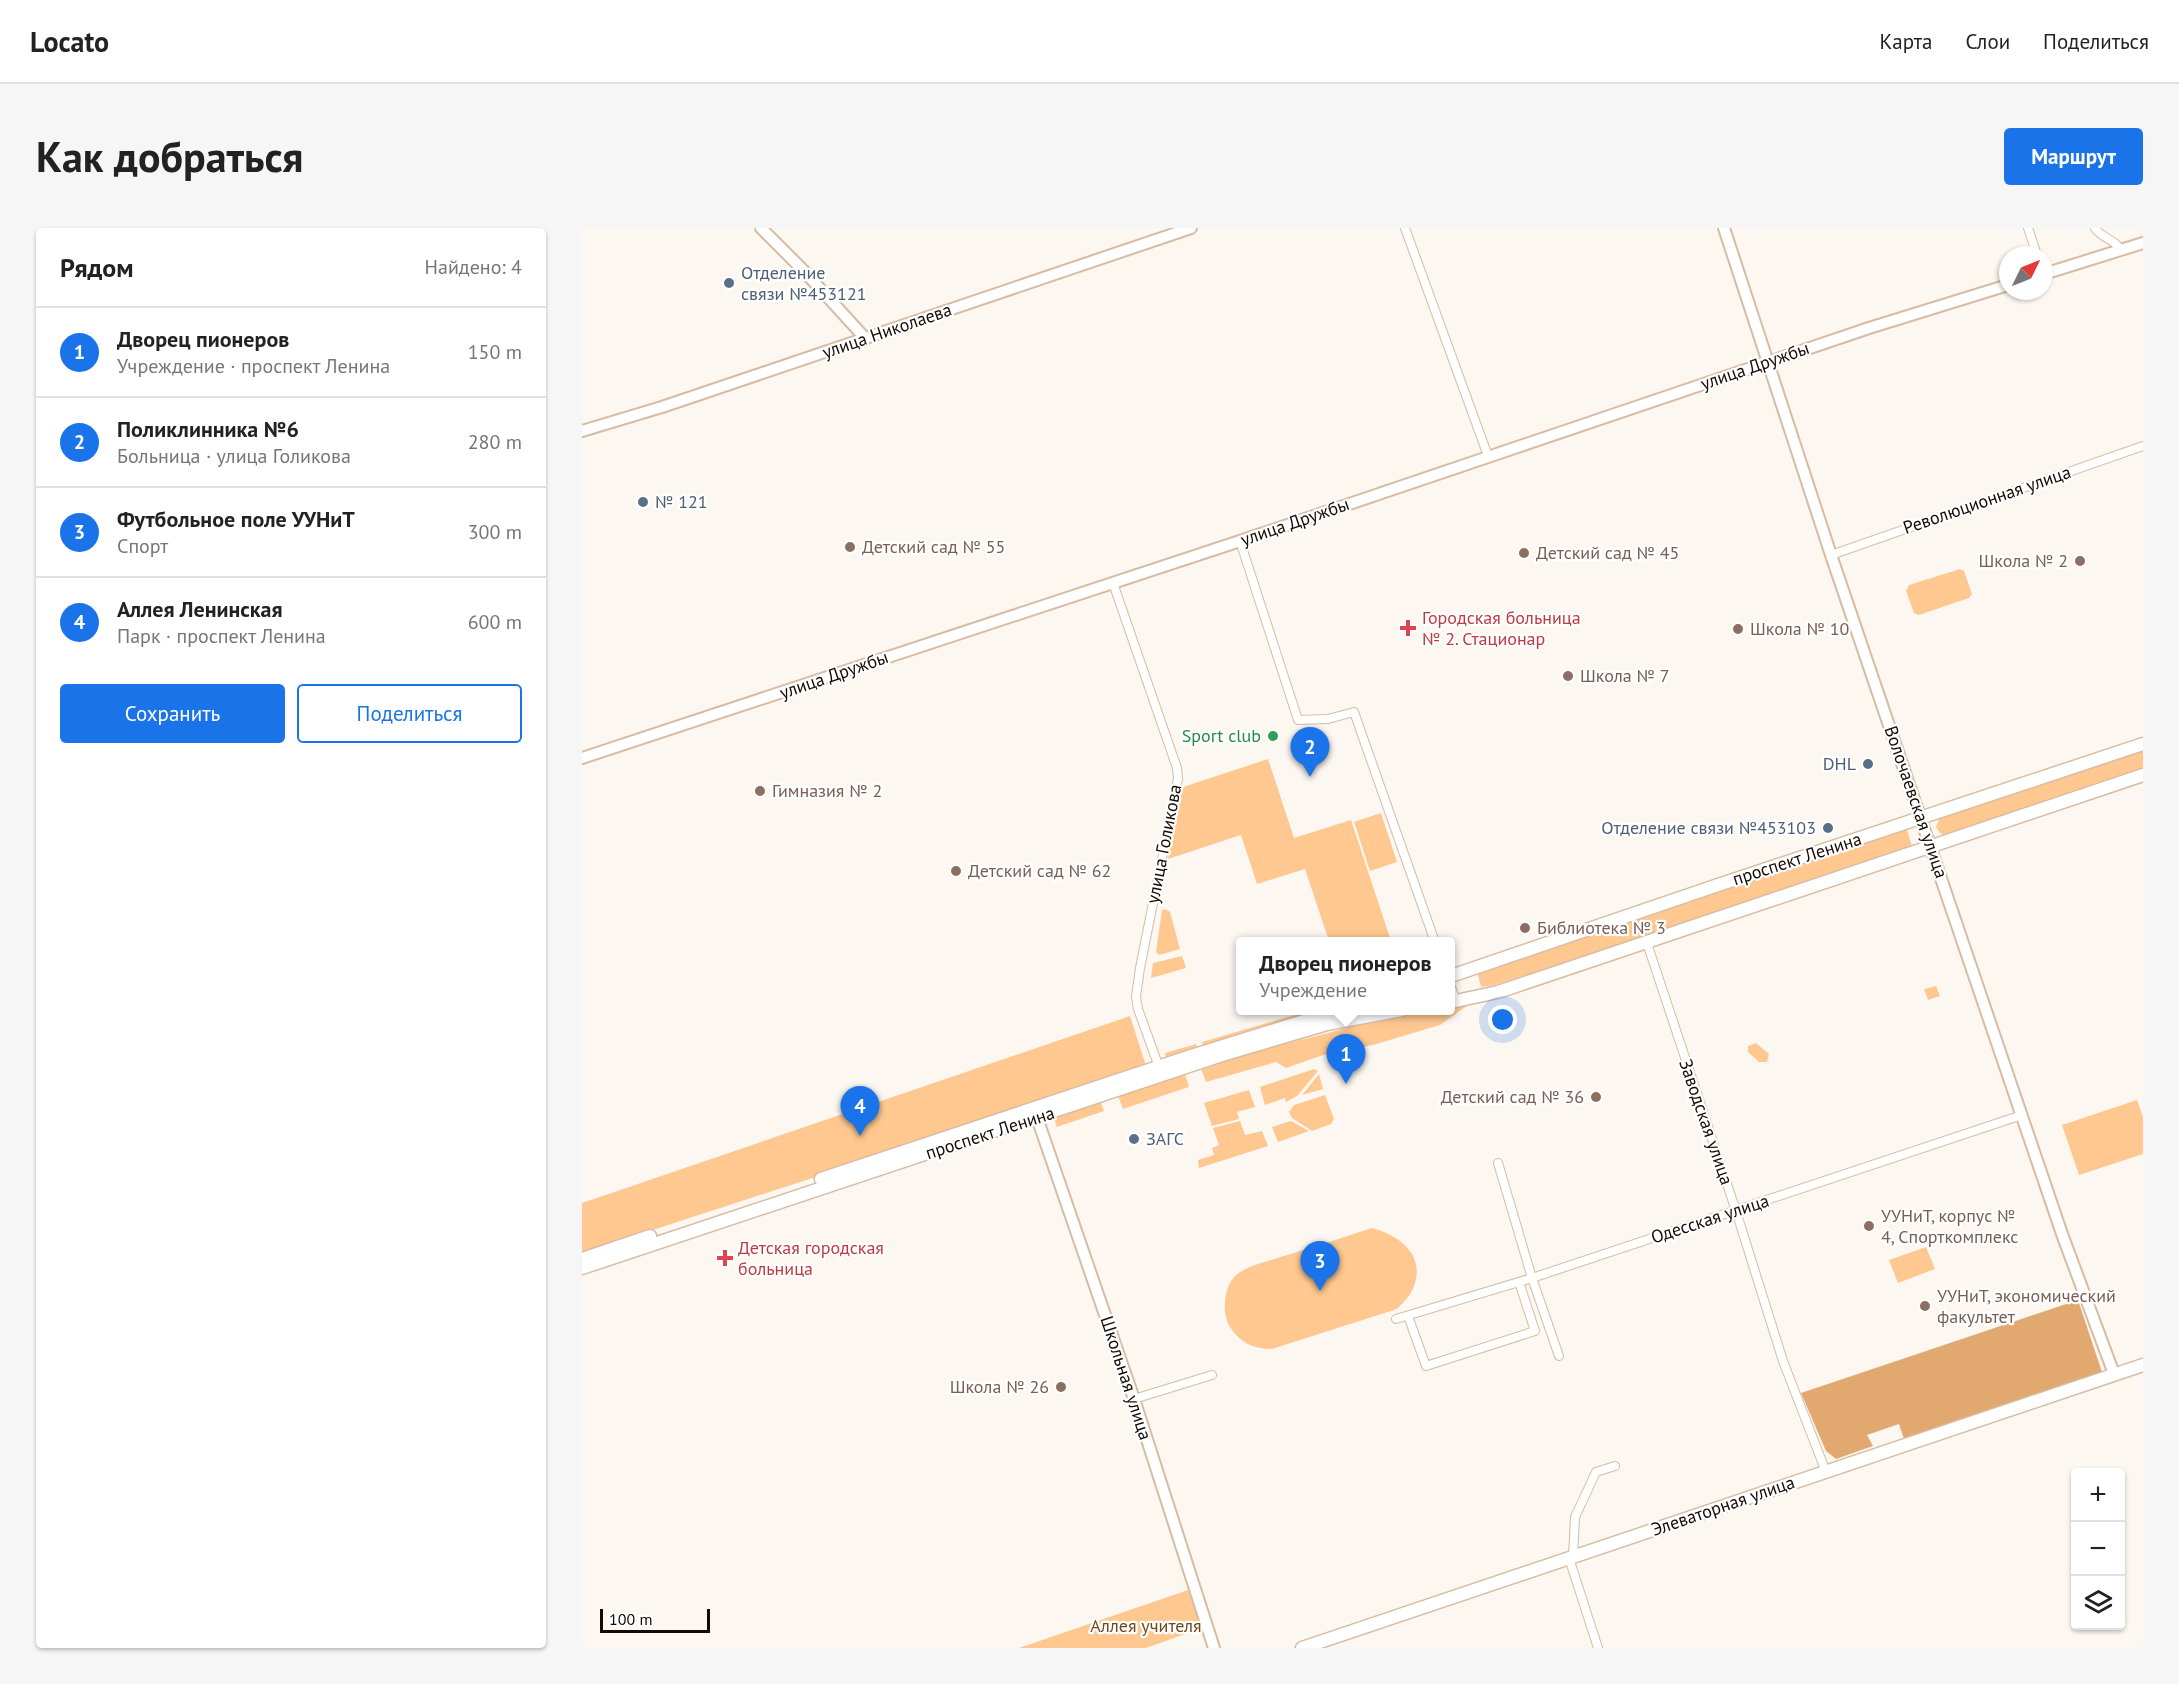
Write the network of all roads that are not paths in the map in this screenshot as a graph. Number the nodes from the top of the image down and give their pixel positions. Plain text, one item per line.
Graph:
1 (761, 228) edge
2 (1191, 228) edge
3 (1405, 228) edge
4 (1724, 228) edge
5 (2028, 228) edge
6 (2095, 228) edge
7 (2143, 243) edge
8 (2034, 246) edge
9 (2121, 250) junction
10 (2053, 271) edge
11 (1999, 288) edge
12 (865, 338) junction
13 (1769, 362) junction
14 (582, 431) edge
15 (2143, 446) edge
16 (1488, 456) junction
17 (1240, 541) junction
18 (1831, 555) junction
19 (1113, 583) junction
20 (2143, 744) edge
21 (582, 758) edge
22 (2143, 775) edge
23 (1921, 819) junction
24 (1931, 847) junction
25 (1433, 937) edge
26 (1647, 943) junction
27 (1455, 975) edge
28 (1455, 1002) edge
29 (1327, 1015) edge
30 (1379, 1015) edge
31 (1160, 1071) junction
32 (1036, 1113) junction
33 (2022, 1115) junction
34 (1498, 1163) dead end
35 (1736, 1211) junction
36 (582, 1259) edge
37 (582, 1268) edge
38 (1532, 1278) junction
39 (1519, 1282) junction
40 (1408, 1316) junction
41 (1396, 1319) dead end
42 (1559, 1356) dead end
43 (2143, 1365) edge
44 (2114, 1374) junction
45 (1212, 1376) dead end
46 (1134, 1399) junction
47 (1615, 1466) dead end
48 (1826, 1472) junction
49 (1571, 1558) junction
50 (1214, 1648) edge
51 (1302, 1648) edge
52 (1598, 1648) edge

1 - 12 main road
2 - 12 main road, улица Николаева
3 - 16 street
4 - 13 main road, Волочаевская улица
5 - 8 street
6 - 9 street
7 - 9 main road
9 - 10 main road
11 - 13 main road, улица Дружбы
12 - 14 main road, улица Николаева
13 - 16 main road, улица Дружбы
13 - 18 main road, Волочаевская улица
15 - 18 street, Революционная улица
16 - 17 main road, улица Дружбы
17 - 19 main road, улица Дружбы
17 - 25 street
18 - 23 main road, Волочаевская улица
19 - 21 main road, улица Дружбы
19 - 31 street, улица Голикова
20 - 23 main road, проспект Ленина
22 - 24 main road, проспект Ленина
23 - 24 main road, Волочаевская улица
23 - 27 main road, проспект Ленина
24 - 26 main road, проспект Ленина
24 - 33 main road, Волочаевская улица
26 - 28 main road, проспект Ленина
26 - 35 street, Заводская улица
29 - 31 main road, проспект Ленина
30 - 31 main road, проспект Ленина
31 - 32 main road, проспект Ленина
32 - 36 main road, проспект Ленина
32 - 37 main road, проспект Ленина
32 - 46 main road, Школьная улица
33 - 35 street, Одесская улица
33 - 44 main road, Волочаевская улица
34 - 38 street
35 - 38 street, Одесская улица
35 - 48 street, Заводская улица
38 - 39 street, Одесская улица
38 - 42 street
39 - 40 street, Одесская улица
39 - 40 street
40 - 41 street, Одесская улица
43 - 44 main road, Элеваторная улица
44 - 48 main road, Элеваторная улица
45 - 46 street
46 - 50 main road, Школьная улица
47 - 49 street
48 - 49 main road, Элеваторная улица
49 - 51 main road, Элеваторная улица
49 - 52 street

